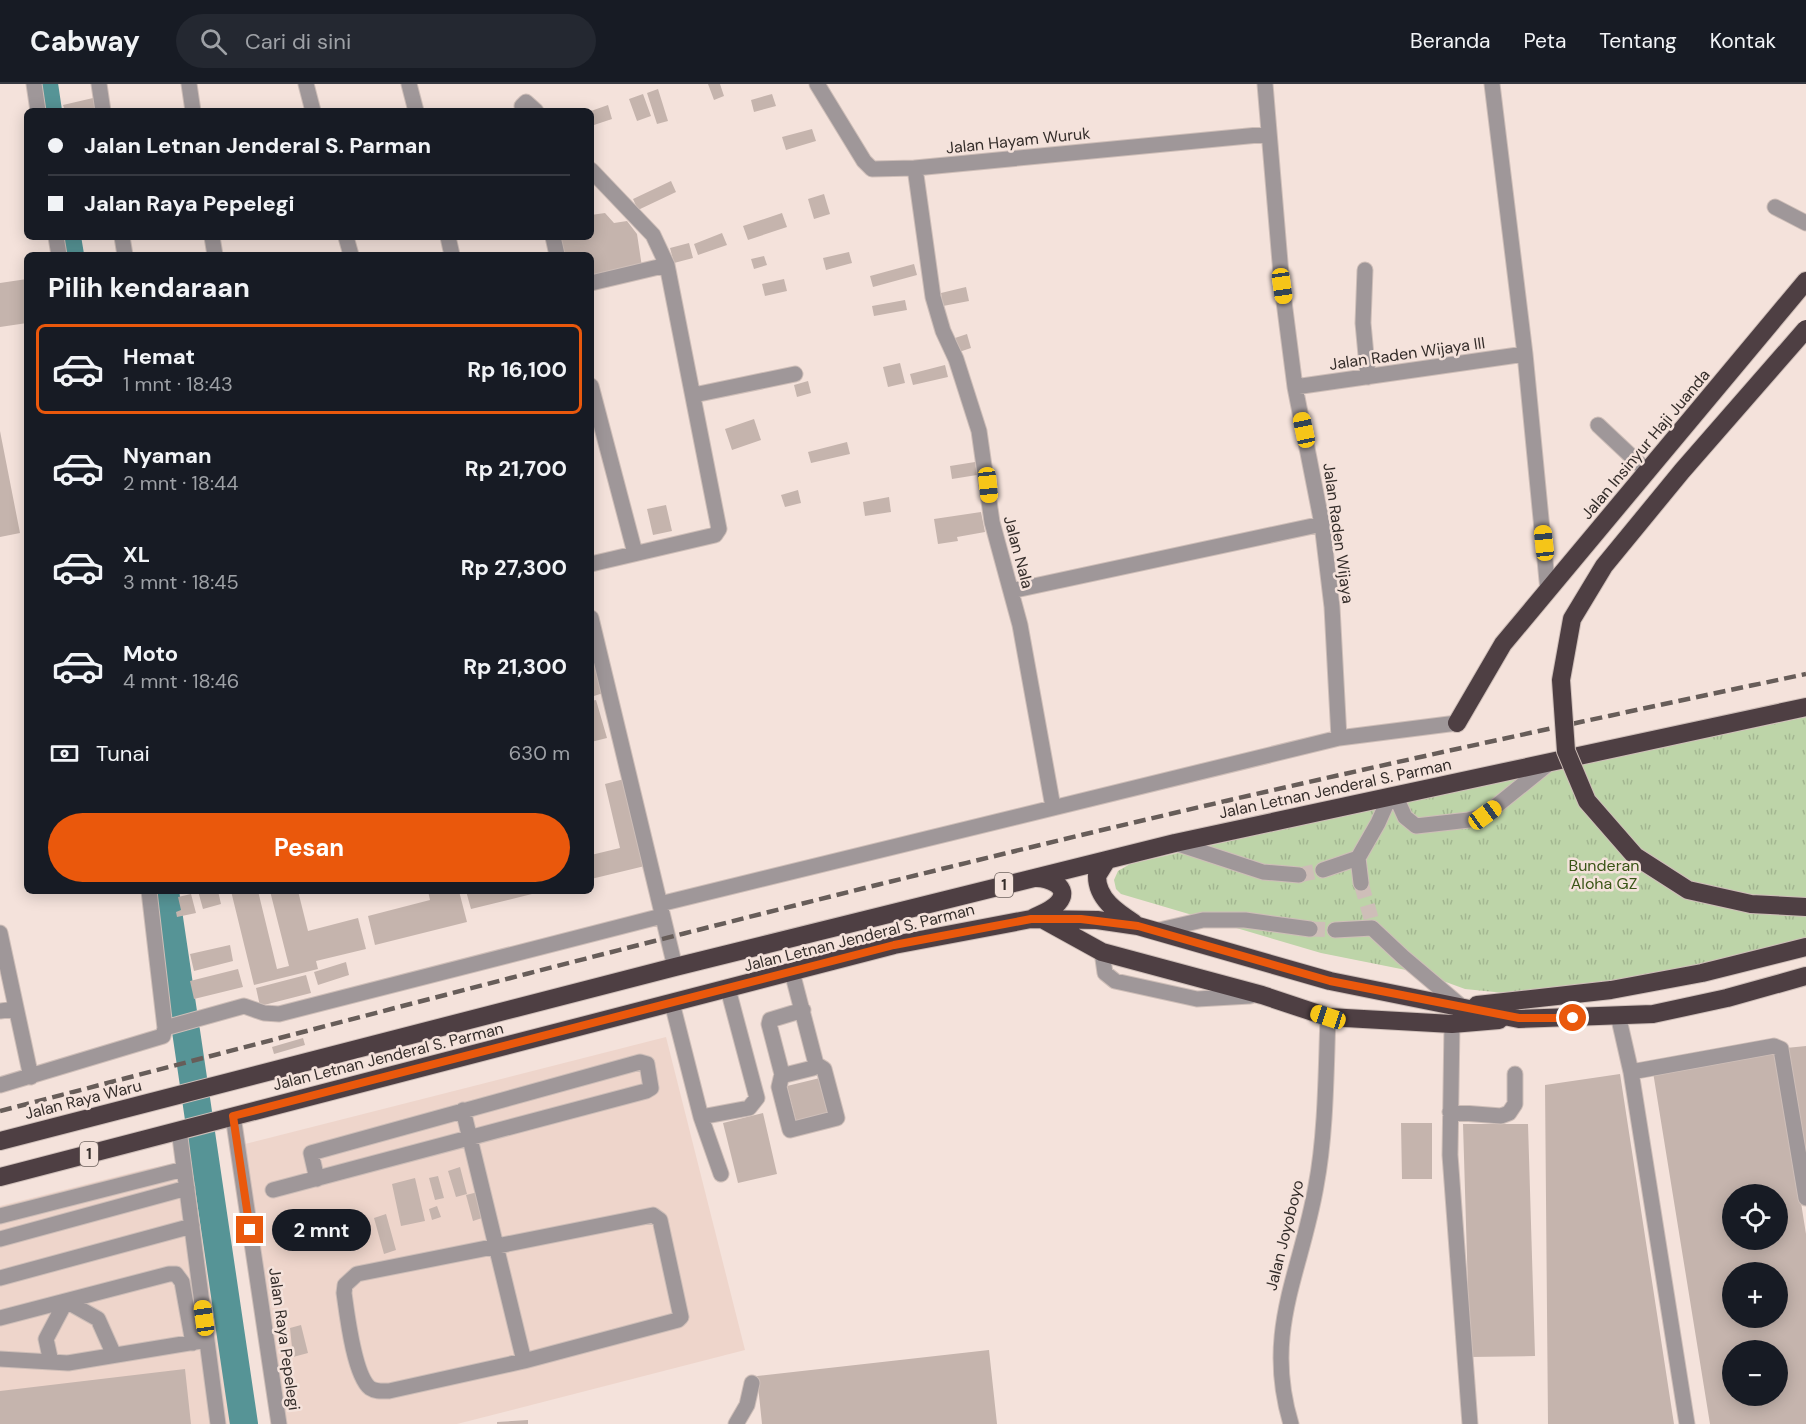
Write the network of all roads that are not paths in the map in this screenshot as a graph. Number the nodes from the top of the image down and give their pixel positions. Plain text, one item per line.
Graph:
1 (34, 84) edge
2 (99, 84) edge
3 (189, 84) edge
4 (306, 84) edge
5 (409, 84) edge
6 (817, 84) edge
7 (1265, 84) edge
8 (1492, 84) edge
9 (38, 108) edge
10 (103, 108) edge
11 (193, 108) edge
12 (312, 108) edge
13 (415, 108) edge
14 (523, 108) edge
15 (533, 108) edge
16 (1269, 134) junction
17 (915, 168) junction
18 (594, 173) edge
19 (1775, 207) dead end
20 (1806, 223) edge
21 (667, 265) junction
22 (1365, 270) dead end
23 (1806, 281) edge
24 (594, 282) edge
25 (1806, 328) edge
26 (1525, 354) junction
27 (795, 374) dead end
28 (1368, 377) junction
29 (1295, 387) junction
30 (694, 395) junction
31 (594, 397) edge
32 (1598, 425) dead end
33 (1648, 471) junction
34 (1322, 524) junction
35 (635, 553) junction
36 (594, 563) edge
37 (1011, 591) junction
38 (1548, 591) junction
39 (594, 631) edge
40 (1806, 707) edge
41 (1457, 723) joint
42 (1339, 738) junction
43 (1555, 759) junction
44 (1392, 795) junction
45 (1053, 807) junction
46 (1175, 843) junction
47 (1358, 858) junction
48 (1107, 860) junction
49 (1323, 870) tunnel mouth
50 (1299, 876) tunnel mouth
51 (1028, 879) junction
52 (1361, 883) tunnel mouth
53 (149, 894) edge
54 (1806, 907) edge
55 (661, 910) junction
56 (1036, 919) junction
57 (1146, 928) junction
58 (1310, 929) tunnel mouth
59 (1335, 930) tunnel mouth
60 (0, 933) edge
61 (1806, 947) edge
62 (675, 968) junction
63 (792, 972) junction
64 (1806, 975) edge
65 (728, 989) junction
66 (672, 1003) junction
67 (1462, 1007) junction
68 (7, 1010) edge
69 (803, 1010) junction
70 (1328, 1017) junction
71 (1519, 1018) junction
72 (1620, 1023) junction
73 (1452, 1024) junction
74 (165, 1028) junction
75 (816, 1064) junction
76 (1630, 1072) junction
77 (782, 1074) junction
78 (1515, 1074) dead end
79 (31, 1077) junction
80 (0, 1085) edge
81 (176, 1095) joint
82 (463, 1110) junction
83 (1450, 1112) junction
84 (233, 1116) junction
85 (701, 1117) junction
86 (179, 1130) junction
87 (470, 1136) junction
88 (0, 1141) edge
89 (184, 1168) junction
90 (721, 1174) dead end
91 (0, 1177) edge
92 (317, 1179) junction
93 (187, 1188) junction
94 (273, 1190) dead end
95 (1806, 1198) edge
96 (0, 1216) edge
97 (192, 1226) junction
98 (0, 1239) edge
99 (498, 1246) junction
100 (0, 1278) edge
101 (66, 1301) junction
102 (0, 1318) edge
103 (200, 1342) junction
104 (114, 1355) junction
105 (0, 1359) edge
106 (524, 1361) junction
107 (51, 1362) junction
108 (752, 1383) dead end
109 (218, 1424) edge
110 (279, 1424) edge
111 (736, 1424) edge
112 (1291, 1424) edge
113 (1470, 1424) edge
114 (1687, 1424) edge

1 - 9 street
2 - 10 street
3 - 11 street
4 - 12 street
5 - 13 street
6 - 17 street, Jalan Hayam Wuruk
7 - 16 street, Jalan Raden Wijaya
8 - 26 street
14 - 15 street
16 - 17 street, Jalan Hayam Wuruk
16 - 29 street, Jalan Raden Wijaya
17 - 37 street, Jalan Nala
18 - 21 street
19 - 20 street
21 - 24 street
21 - 30 street
22 - 28 street
23 - 33 highway, Jalan Insinyur Haji Juanda
25 - 54 highway, bridge
26 - 28 street, Jalan Raden Wijaya III
26 - 38 street
27 - 30 street
28 - 29 street, Jalan Raden Wijaya III
29 - 34 street, Jalan Raden Wijaya
30 - 35 street
31 - 35 street
32 - 33 street
33 - 38 highway, Jalan Insinyur Haji Juanda
34 - 37 street
34 - 42 street, Jalan Raden Wijaya
35 - 36 street
37 - 45 street, Jalan Nala
38 - 41 highway, Jalan Insinyur Haji Juanda
39 - 55 street
40 - 43 highway, Jalan Letnan Jenderal S. Parman / 1
41 - 42 street
42 - 45 street
43 - 44 highway, Jalan Letnan Jenderal S. Parman / 1
43 - 44 street
44 - 46 highway, Jalan Letnan Jenderal S. Parman / 1
44 - 47 street
45 - 55 street
46 - 48 highway, Jalan Letnan Jenderal S. Parman / 1
46 - 50 street
47 - 49 street
47 - 52 street
48 - 51 highway, Jalan Letnan Jenderal S. Parman / 1
48 - 57 highway
51 - 56 highway
51 - 62 highway, Jalan Letnan Jenderal S. Parman / 1
53 - 74 street
55 - 62 street
55 - 74 street
56 - 57 highway, Jalan Letnan Jenderal S. Parman / 1
56 - 63 highway, Jalan Letnan Jenderal S. Parman / 1
56 - 70 highway
57 - 58 street
57 - 67 highway, Jalan Letnan Jenderal S. Parman / 1
59 - 67 street
60 - 68 street
61 - 67 highway
62 - 81 highway, Jalan Letnan Jenderal S. Parman / 1
63 - 65 highway, Jalan Letnan Jenderal S. Parman / 1
63 - 69 street
64 - 72 highway, Jalan Letnan Jenderal S. Parman / 1
65 - 66 highway, Jalan Letnan Jenderal S. Parman / 1
65 - 85 street
66 - 84 highway, Jalan Letnan Jenderal S. Parman / 1
66 - 85 street
67 - 71 highway, Jalan Letnan Jenderal S. Parman / 1
68 - 79 street
69 - 75 street
69 - 77 street
70 - 73 highway
70 - 112 street, Jalan Joyoboyo
71 - 72 highway, Jalan Letnan Jenderal S. Parman / 1
71 - 73 highway
72 - 76 street
73 - 83 street
74 - 79 street
75 - 77 street
75 - 77 street
76 - 95 street
76 - 114 street
78 - 83 street
79 - 80 street
81 - 88 highway, Jalan Raya Waru / 1
82 - 87 street
82 - 87 street
82 - 92 street
83 - 113 street
84 - 86 highway, Jalan Letnan Jenderal S. Parman / 1
84 - 110 street, Jalan Raya Pepelegi
85 - 90 street
86 - 89 street
86 - 91 highway, Jalan Letnan Jenderal S. Parman / 1
87 - 92 street
87 - 99 street
89 - 93 street
89 - 96 street
92 - 94 street
93 - 97 street
93 - 98 street
97 - 100 street
97 - 103 street
99 - 106 street
99 - 106 street
99 - 106 street
101 - 102 street
101 - 103 street
101 - 104 street
101 - 107 street
103 - 104 street
103 - 109 street
104 - 107 street
105 - 107 street
108 - 111 street

